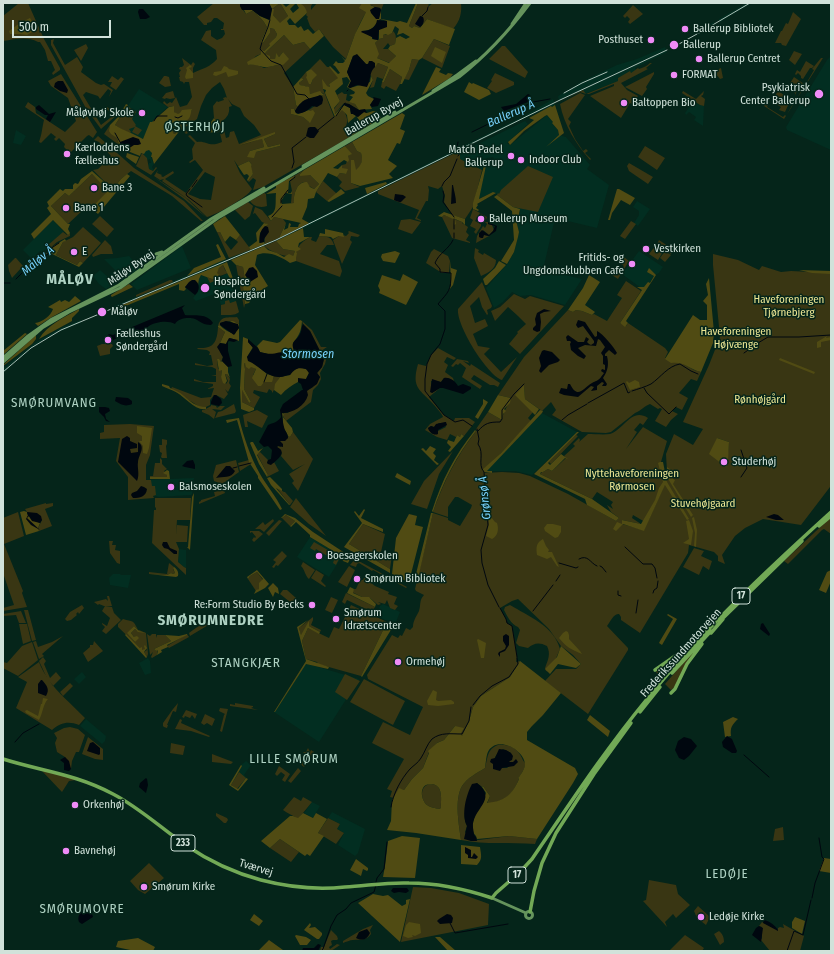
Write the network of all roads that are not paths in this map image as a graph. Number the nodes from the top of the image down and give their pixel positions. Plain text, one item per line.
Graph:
1 (526, 3) edge
2 (530, 3) edge
3 (208, 223) junction
4 (157, 255) junction
5 (155, 260) junction
6 (150, 267) junction
7 (3, 358) edge
8 (3, 362) edge
9 (831, 512) edge
10 (831, 516) edge
11 (728, 611) junction
12 (655, 670) dead end
13 (671, 693) dead end
14 (3, 760) edge
15 (492, 898) junction
16 (528, 913) joint

1 - 3 main road, Ballerup Byvej
2 - 3 main road, Ballerup Byvej
3 - 4 main road
3 - 6 main road, Måløv Byvej
4 - 5 main road, Måløv Byvej
4 - 6 main road
5 - 6 main road
5 - 7 main road, Måløv Byvej
6 - 8 main road, Måløv Byvej
9 - 11 highway, Frederikssundmotorvejen / 17
10 - 11 highway, Frederikssundmotorvejen / 17
11 - 12 highway
11 - 13 highway
11 - 15 highway, Frederikssundmotorvejen / 17
11 - 16 highway, Frederikssundmotorvejen / 17
14 - 15 highway, Tværvej / 233
15 - 16 main road, Tværvej / 233

